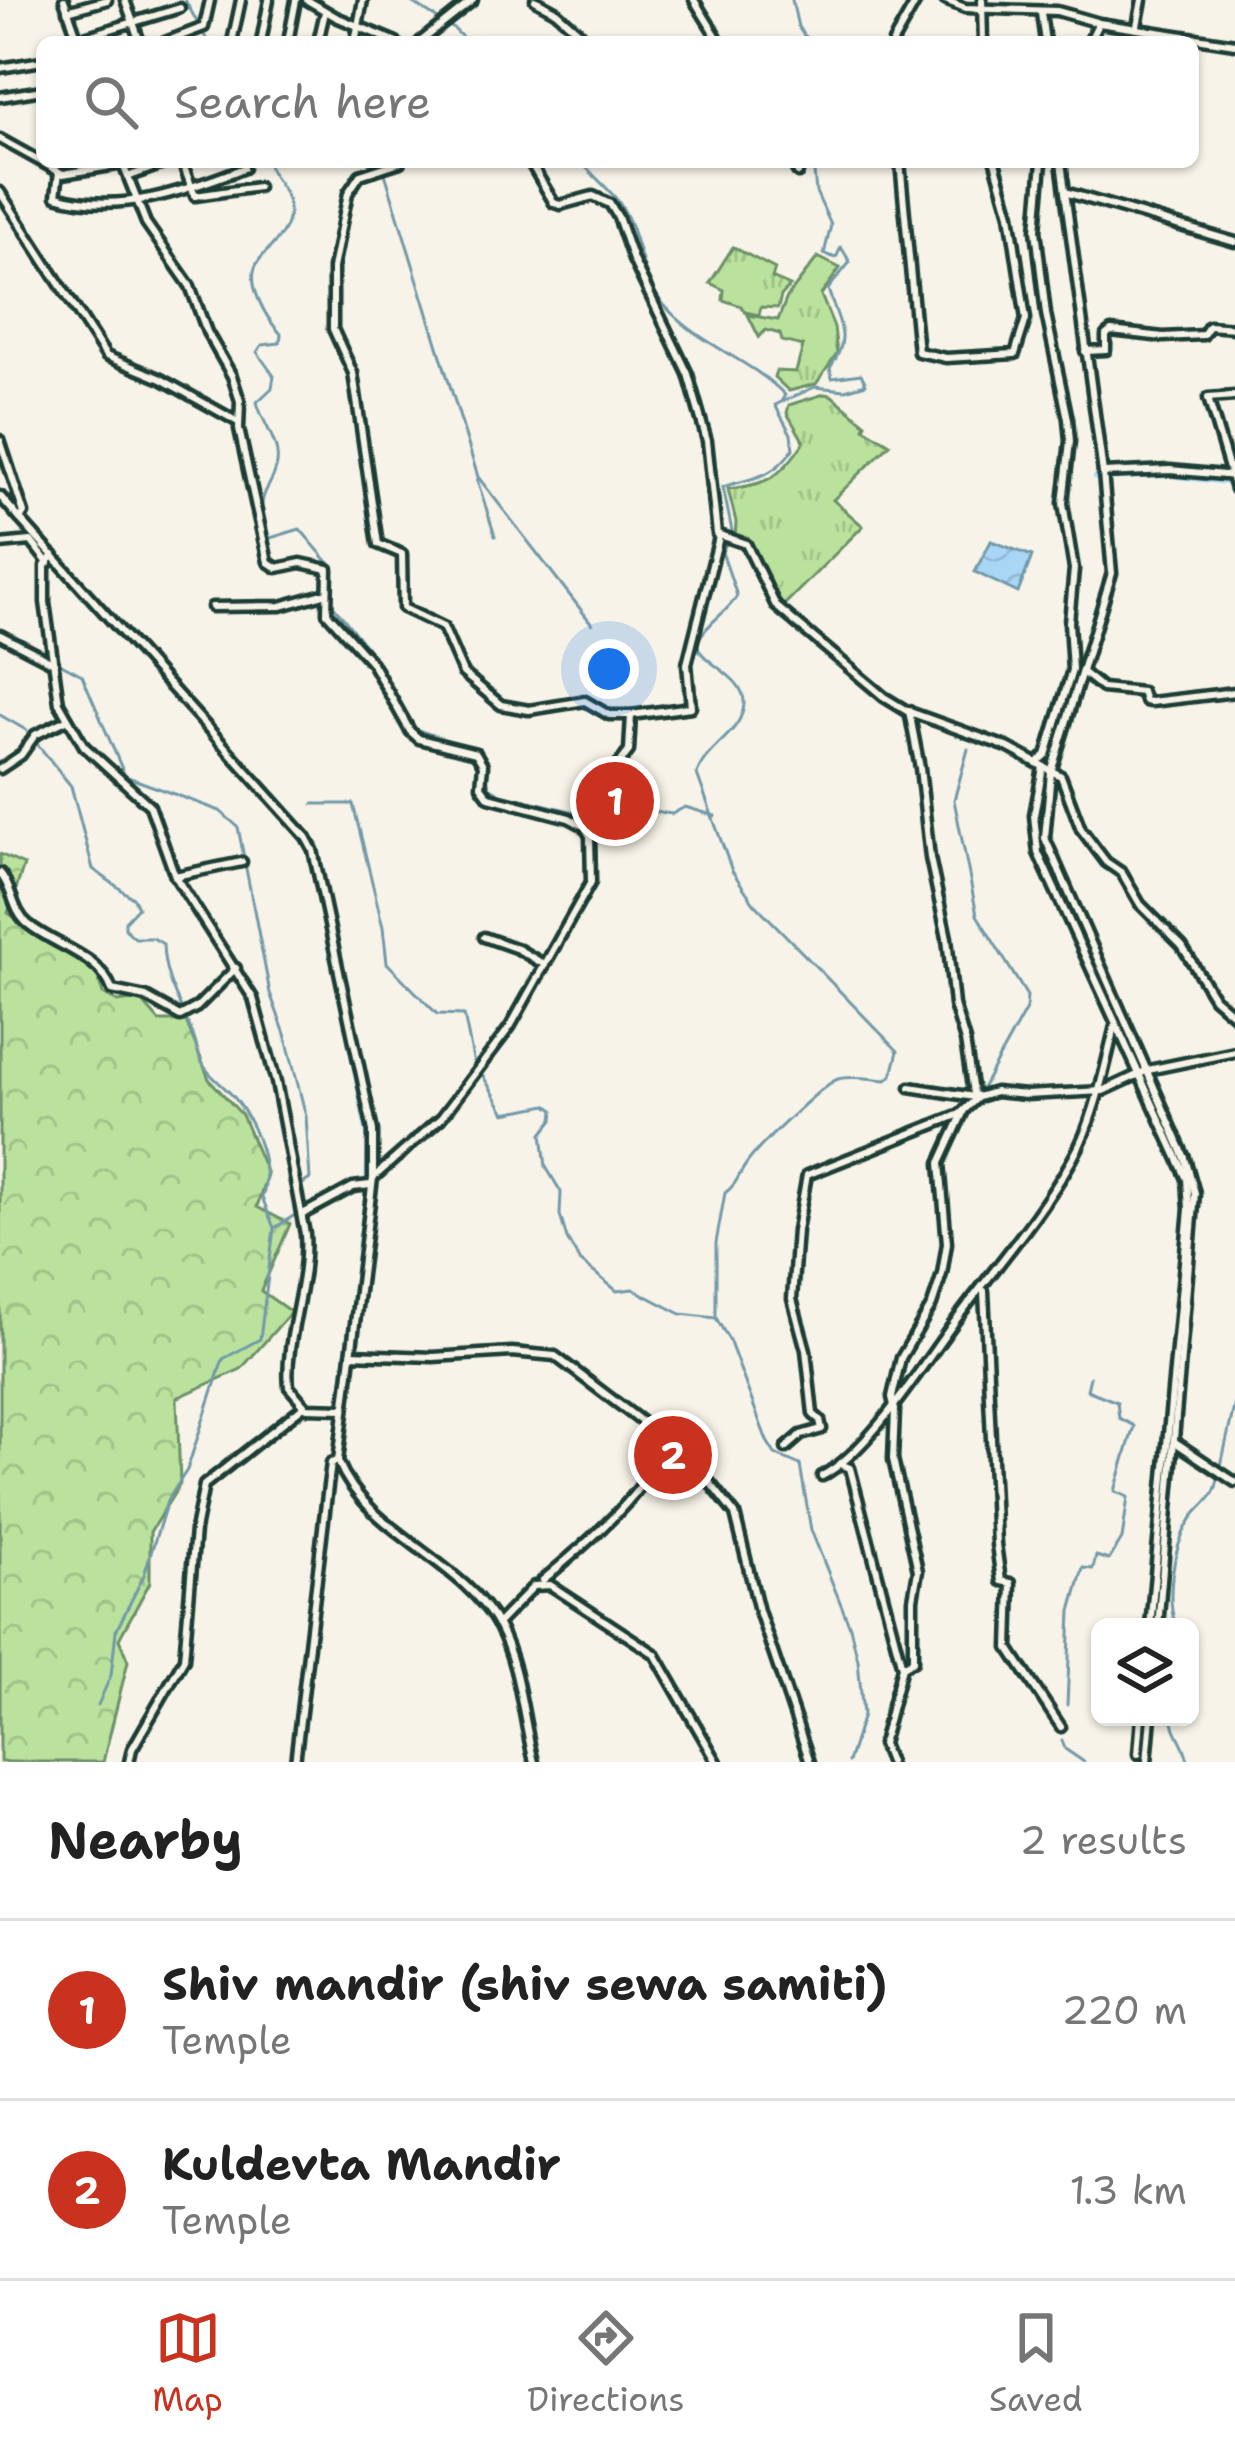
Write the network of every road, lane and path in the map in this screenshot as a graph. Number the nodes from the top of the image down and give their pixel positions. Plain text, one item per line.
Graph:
1 (64, 0) edge
2 (107, 0) edge
3 (125, 0) edge
4 (210, 0) edge
5 (241, 0) edge
6 (269, 0) edge
7 (296, 0) edge
8 (308, 0) edge
9 (363, 0) edge
10 (473, 0) edge
11 (535, 0) edge
12 (694, 0) edge
13 (917, 0) edge
14 (944, 0) edge
15 (1142, 0) edge
16 (982, 4) edge
17 (180, 8) dead end
18 (67, 11) junction
19 (326, 12) junction
20 (1037, 12) junction
21 (134, 23) junction
22 (1099, 23) junction
23 (358, 24) junction
24 (1137, 26) junction
25 (77, 36) edge
26 (92, 36) edge
27 (138, 36) edge
28 (180, 36) edge
29 (233, 36) edge
30 (262, 36) edge
31 (289, 36) edge
32 (320, 36) edge
33 (356, 36) edge
34 (383, 36) edge
35 (428, 36) edge
36 (583, 36) edge
37 (716, 36) edge
38 (896, 36) edge
39 (983, 36) edge
40 (1043, 36) edge
41 (1092, 36) edge
42 (1191, 36) edge
43 (1199, 37) edge
44 (1235, 44) edge
45 (36, 62) edge
46 (0, 68) edge
47 (36, 91) edge
48 (0, 97) edge
49 (0, 139) edge
50 (36, 159) edge
51 (52, 168) edge
52 (87, 168) edge
53 (126, 168) edge
54 (152, 168) edge
55 (183, 168) edge
56 (244, 168) dead end
57 (383, 168) edge
58 (534, 168) edge
59 (795, 168) edge
60 (900, 168) edge
61 (996, 168) edge
62 (1041, 168) edge
63 (1061, 168) edge
64 (59, 172) junction
65 (798, 173) dead end
66 (130, 176) junction
67 (188, 187) junction
68 (258, 187) dead end
69 (0, 192) edge
70 (1065, 192) junction
71 (137, 203) junction
72 (1235, 242) edge
73 (1235, 328) edge
74 (1085, 351) junction
75 (1235, 396) edge
76 (238, 422) junction
77 (0, 440) edge
78 (1103, 473) junction
79 (1231, 476) edge
80 (1235, 489) edge
81 (0, 496) edge
82 (20, 519) junction
83 (721, 538) junction
84 (0, 544) edge
85 (51, 559) junction
86 (327, 593) junction
87 (212, 607) dead end
88 (0, 634) edge
89 (53, 660) junction
90 (1082, 672) junction
91 (1235, 692) edge
92 (909, 711) junction
93 (631, 715) junction
94 (66, 720) junction
95 (0, 769) edge
96 (1045, 769) junction
97 (590, 836) junction
98 (242, 862) dead end
99 (0, 873) edge
100 (175, 876) junction
101 (484, 938) dead end
102 (545, 965) junction
103 (236, 968) junction
104 (1235, 1016) edge
105 (1116, 1023) junction
106 (1235, 1052) edge
107 (1142, 1074) junction
108 (910, 1087) dead end
109 (1098, 1091) junction
110 (978, 1097) junction
111 (963, 1113) junction
112 (369, 1182) junction
113 (302, 1214) junction
114 (984, 1288) junction
115 (352, 1354) junction
116 (894, 1402) junction
117 (304, 1406) junction
118 (340, 1408) junction
119 (662, 1437) junction
120 (1174, 1442) junction
121 (786, 1448) dead end
122 (338, 1461) junction
123 (843, 1465) junction
124 (822, 1476) dead end
125 (1235, 1482) edge
126 (540, 1583) junction
127 (1155, 1618) edge
128 (1155, 1618) edge
129 (497, 1624) junction
130 (902, 1667) junction
131 (1141, 1726) edge
132 (1150, 1726) edge
133 (1061, 1727) dead end
134 (1138, 1754) dead end
135 (129, 1762) edge
136 (295, 1762) edge
137 (534, 1762) edge
138 (717, 1762) edge
139 (810, 1762) edge
140 (889, 1762) edge
141 (1147, 1762) edge

1 - 18 street
2 - 18 street
3 - 21 street
4 - 28 street
5 - 29 street
6 - 30 street
7 - 31 street
8 - 19 street
9 - 23 street
10 - 35 street
11 - 36 street
12 - 37 street
13 - 38 street
14 - 16 street
15 - 24 street
16 - 20 street
16 - 39 street
17 - 21 street
18 - 25 street
19 - 23 street
19 - 32 street
20 - 22 street
20 - 40 street
21 - 26 street
21 - 27 street
22 - 24 street
22 - 41 street
23 - 33 street
23 - 34 street
24 - 42 street
43 - 44 street
45 - 46 street
47 - 48 street
49 - 50 street
51 - 64 street
52 - 64 street
53 - 66 street
54 - 66 street
55 - 67 street
56 - 67 street
57 - 93 street
58 - 83 street
59 - 65 street
60 - 61 street
62 - 96 street
63 - 70 street
64 - 71 street
66 - 71 street
67 - 68 street
67 - 71 street
69 - 76 street
70 - 72 street
70 - 74 street
71 - 76 street
73 - 74 street
74 - 78 street
75 - 79 street
76 - 86 street
77 - 82 street
78 - 79 street
78 - 90 street
79 - 80 street
81 - 82 street
82 - 85 street
83 - 92 street
83 - 93 street
84 - 85 street
85 - 89 street
85 - 112 street
86 - 87 street
86 - 97 street
88 - 89 street
89 - 94 street
90 - 91 street
90 - 96 street
92 - 96 street
92 - 110 street
93 - 97 street
94 - 95 street
94 - 100 street
96 - 104 street
96 - 105 street
96 - 107 street
97 - 102 street
98 - 100 street
99 - 103 street
100 - 103 street
101 - 102 street
102 - 112 street
103 - 113 street
105 - 107 street
105 - 109 street
106 - 107 street
107 - 109 street
107 - 120 street
107 - 127 street
108 - 110 street
109 - 110 street
109 - 114 street
110 - 111 street
111 - 116 street
111 - 121 street
112 - 113 street
112 - 115 street
113 - 117 street
114 - 116 street
114 - 133 street
115 - 118 street
115 - 119 street
116 - 123 street
116 - 130 street
117 - 118 street
117 - 135 street
118 - 122 street
119 - 126 street
119 - 139 street
120 - 125 street
120 - 128 street
122 - 129 street
122 - 136 street
123 - 124 street
123 - 130 street
126 - 129 street
126 - 138 street
129 - 137 street
130 - 140 street
131 - 134 street
132 - 141 street

